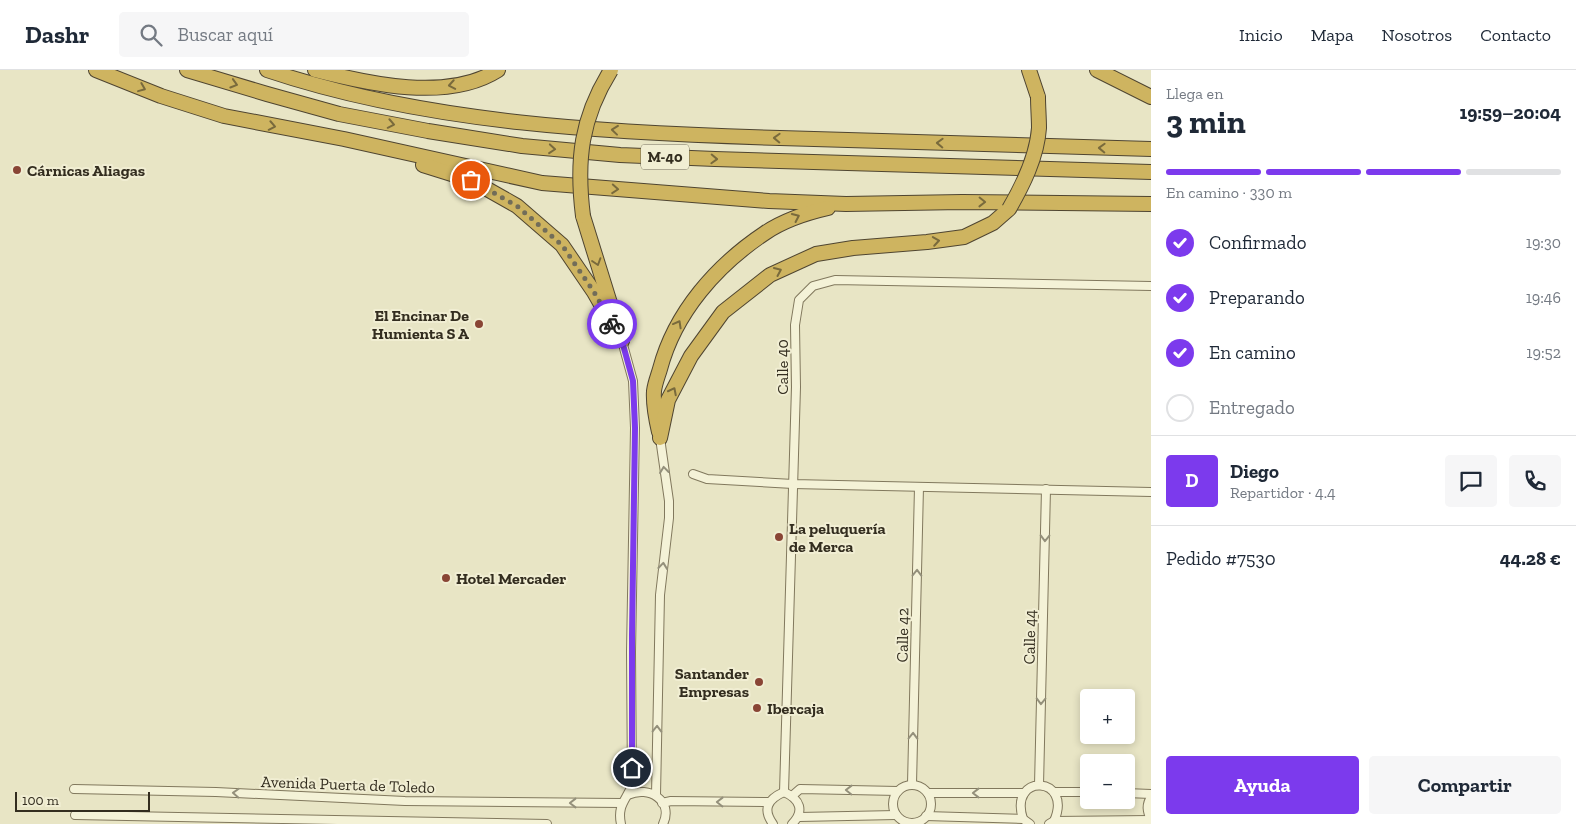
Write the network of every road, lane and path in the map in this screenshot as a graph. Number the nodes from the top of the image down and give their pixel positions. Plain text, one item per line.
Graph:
1 (96, 70) edge
2 (187, 70) edge
3 (267, 70) edge
4 (315, 70) edge
5 (498, 70) edge
6 (611, 70) edge
7 (1029, 70) edge
8 (1097, 70) edge
9 (1151, 97) edge
10 (344, 140) junction
11 (1151, 149) edge
12 (1151, 172) edge
13 (846, 204) junction
14 (1151, 204) edge
15 (1151, 286) edge
16 (622, 341) junction
17 (660, 438) junction
18 (692, 474) dead end
19 (793, 484) junction
20 (919, 487) junction
21 (1046, 490) junction
22 (1151, 492) edge
23 (912, 784) junction
24 (1039, 785) junction
25 (74, 789) dead end
26 (898, 791) junction
27 (784, 792) junction
28 (1054, 792) junction
29 (1080, 792) edge
30 (928, 793) junction
31 (1024, 793) junction
32 (1135, 794) edge
33 (628, 795) junction
34 (656, 795) junction
35 (1151, 795) edge
36 (792, 796) junction
37 (769, 802) junction
38 (622, 803) junction
39 (662, 803) junction
40 (75, 815) dead end
41 (896, 815) junction
42 (926, 816) junction
43 (799, 817) junction
44 (1023, 819) junction
45 (1151, 820) edge
46 (1051, 822) edge
47 (547, 824) edge
48 (621, 824) edge
49 (663, 824) edge
50 (773, 824) edge
51 (792, 824) edge
52 (910, 824) edge
53 (1030, 824) edge

1 -> 10 highway
2 -> 12 highway, M-40
11 -> 3 highway, M-40
5 -> 4 highway
6 -> 16 highway, bridge
17 -> 7 highway, bridge
8 - 9 highway
10 -> 13 highway
10 - 16 highway
13 -> 14 highway
17 -> 13 highway
15 - 19 street, Calle 40
16 - 33 street
34 -> 17 street
18 - 19 street
19 - 20 street
19 - 27 street, Calle 40
20 - 21 street
23 -> 20 street, Calle 42
21 - 22 street
21 -> 24 street, Calle 44
23 - 26 street
23 - 30 street
24 - 28 street
24 - 31 street
38 -> 25 street, Avenida Puerta de Toledo
26 -> 36 street
26 - 41 street
27 - 36 street
27 - 37 street
28 - 29 street
28 - 46 street
31 -> 30 street
30 - 42 street
31 - 44 street
32 - 35 street
33 - 34 street
33 - 38 street
34 - 39 street
35 - 45 street
36 - 43 street
37 -> 39 street
37 - 50 street
38 - 48 street
39 - 49 street
40 - 47 street
41 - 43 street
41 - 52 street
42 - 44 street
42 - 52 street
43 - 51 street
44 - 53 street
45 - 46 street

